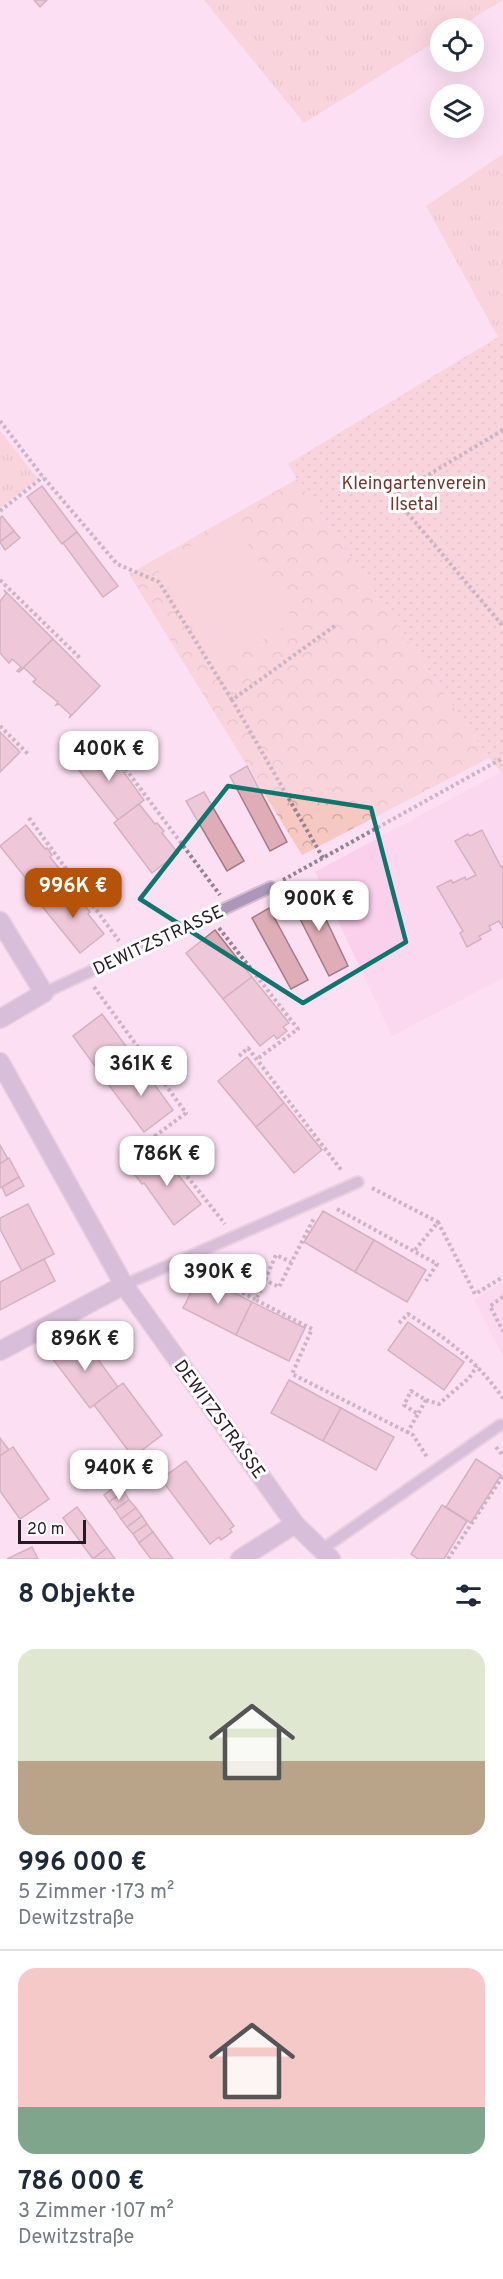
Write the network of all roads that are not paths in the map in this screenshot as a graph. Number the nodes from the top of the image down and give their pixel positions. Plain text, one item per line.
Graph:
1 (271, 886) road end
2 (0, 921) edge
3 (44, 993) junction
4 (0, 1019) edge
5 (0, 1062) edge
6 (355, 1183) road end
7 (124, 1285) junction
8 (0, 1351) edge
9 (500, 1425) dead end
10 (295, 1524) junction
11 (326, 1554) edge
12 (240, 1559) edge

1 - 3 lane, DEWITZSTRASSE
2 - 3 street
3 - 4 street, DEWITZSTRASSE
5 - 7 street, DEWITZSTRASSE
6 - 7 lane
7 - 8 street
7 - 10 street, DEWITZSTRASSE
9 - 11 lane, DEWITZSTRASSE
10 - 11 street, DEWITZSTRASSE
10 - 12 street

